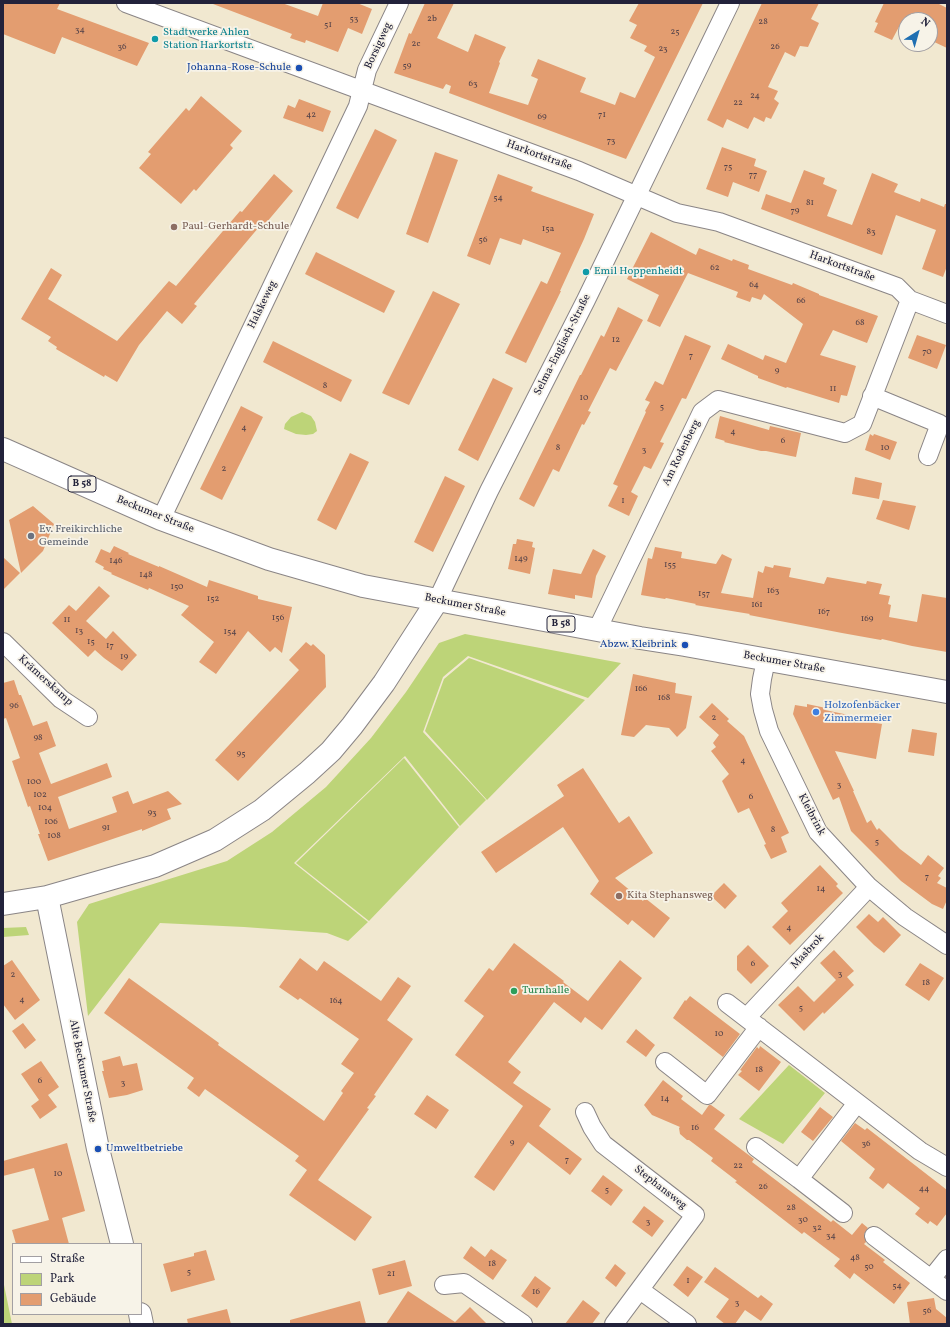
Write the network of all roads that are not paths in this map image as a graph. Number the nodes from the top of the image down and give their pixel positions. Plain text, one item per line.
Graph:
1 (126, 3) edge
2 (399, 3) edge
3 (730, 3) edge
4 (362, 91) junction
5 (637, 196) junction
6 (910, 300) junction
7 (947, 314) edge
8 (872, 396) junction
9 (3, 449) edge
10 (928, 456) dead end
11 (161, 519) junction
12 (437, 601) junction
13 (597, 630) junction
14 (3, 642) edge
15 (766, 660) junction
16 (947, 692) edge
17 (88, 717) dead end
18 (869, 888) junction
19 (47, 897) junction
20 (3, 904) edge
21 (947, 945) edge
22 (726, 1002) dead end
23 (753, 1022) junction
24 (665, 1062) dead end
25 (857, 1103) junction
26 (585, 1112) dead end
27 (756, 1147) dead end
28 (947, 1167) edge
29 (799, 1179) junction
30 (843, 1213) dead end
31 (874, 1236) dead end
32 (122, 1243) edge
33 (947, 1259) edge
34 (932, 1279) junction
35 (444, 1285) dead end
36 (640, 1290) junction
37 (947, 1291) edge
38 (523, 1324) edge
39 (614, 1324) edge
40 (687, 1324) edge

1 - 4 street, Harkortstraße
2 - 4 street, Borsigweg
3 - 5 street, Selma-Englisch-Straße
4 - 5 street, Harkortstraße
4 - 11 street, Halskeweg
5 - 6 street, Harkortstraße
5 - 12 street, Selma-Englisch-Straße
6 - 7 street, Harkortstraße
6 - 8 street, Am Rodenberg
8 - 10 street
8 - 13 street, Am Rodenberg
9 - 11 main road, Beckumer Straße / B 58
11 - 12 main road, Beckumer Straße / B 58
12 - 13 main road, Beckumer Straße / B 58
12 - 19 main road
13 - 15 main road, Beckumer Straße / B 58
14 - 17 street, Krämerskamp
15 - 16 main road, Beckumer Straße / B 58
15 - 18 street, Kleibrink
18 - 21 street, Kleibrink
18 - 23 street, Masbrok
19 - 20 main road
19 - 32 main road, Alte Beckumer Straße
22 - 23 street
23 - 24 street, Masbrok
23 - 25 street
25 - 28 street
25 - 29 street
26 - 36 street, Stephansweg
27 - 29 street
29 - 30 street
31 - 34 street
33 - 34 street
34 - 37 street
35 - 38 street
36 - 39 street, Stephansweg
36 - 40 street

